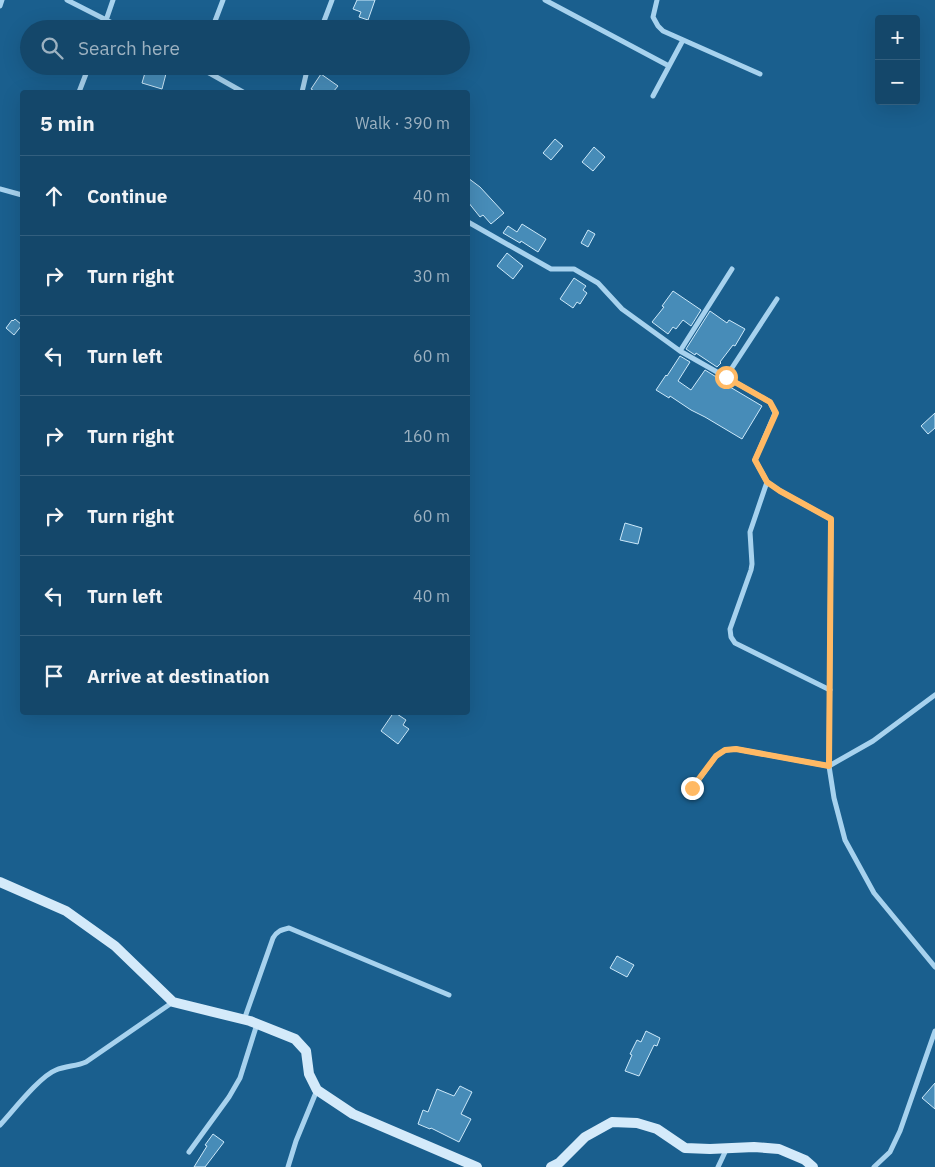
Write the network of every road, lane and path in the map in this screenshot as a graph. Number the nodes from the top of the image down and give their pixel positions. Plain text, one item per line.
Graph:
1 (2, 0) edge
2 (67, 0) edge
3 (114, 0) edge
4 (223, 0) edge
5 (332, 0) edge
6 (545, 0) edge
7 (657, 0) edge
8 (0, 6) edge
9 (106, 20) joint
10 (215, 20) edge
11 (324, 20) edge
12 (683, 40) junction
13 (669, 66) junction
14 (760, 74) dead end
15 (86, 75) edge
16 (213, 75) edge
17 (306, 75) edge
18 (80, 90) edge
19 (239, 90) edge
20 (302, 90) edge
21 (653, 96) dead end
22 (0, 189) edge
23 (20, 194) edge
24 (470, 223) edge
25 (732, 270) dead end
26 (777, 299) dead end
27 (680, 351) junction
28 (726, 377) junction
29 (767, 482) junction
30 (830, 690) junction
31 (935, 696) edge
32 (829, 766) junction
33 (692, 788) dead end
34 (0, 882) edge
35 (935, 967) edge
36 (449, 995) dead end
37 (173, 1002) junction
38 (244, 1020) junction
39 (258, 1024) junction
40 (935, 1031) edge
41 (317, 1090) junction
42 (0, 1125) edge
43 (727, 1148) junction
44 (189, 1152) dead end
45 (288, 1167) edge
46 (476, 1167) edge
47 (551, 1167) edge
48 (718, 1167) edge
49 (813, 1167) edge
50 (874, 1167) edge

1 - 8 street
2 - 9 street
3 - 9 street
4 - 10 street
5 - 11 street
6 - 13 street
7 - 12 street
12 - 13 street
12 - 14 street
13 - 21 street
15 - 18 street
16 - 19 street
17 - 20 street
22 - 23 street
24 - 27 street
25 - 27 street
26 - 28 street
27 - 28 street
28 - 29 street
29 - 30 street
29 - 30 street
30 - 32 street
31 - 32 street
32 - 33 street
32 - 35 street
34 - 37 street
36 - 38 street
37 - 38 street
37 - 42 street
38 - 39 street
39 - 41 street
39 - 44 street
40 - 50 street
41 - 45 street
41 - 46 street
43 - 47 street
43 - 48 street
43 - 49 street

